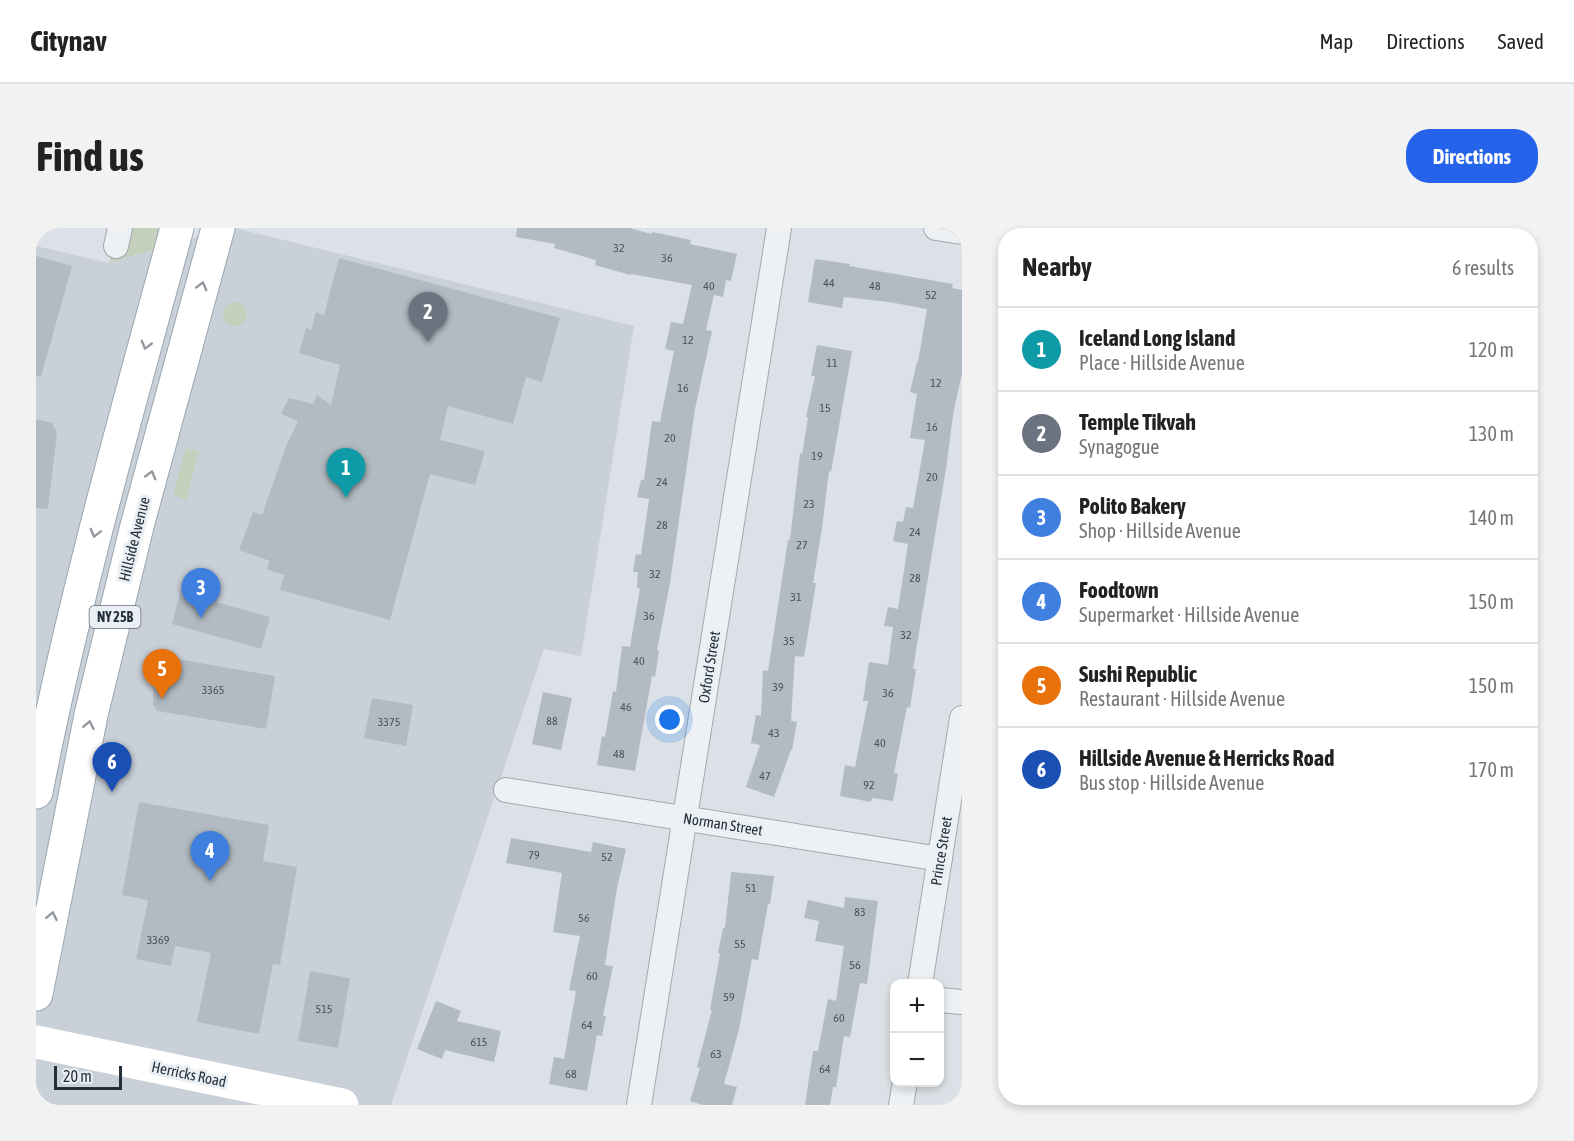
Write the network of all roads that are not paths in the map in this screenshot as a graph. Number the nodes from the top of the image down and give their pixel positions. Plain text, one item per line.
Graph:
1 (177, 228) edge
2 (218, 228) edge
3 (779, 228) edge
4 (936, 228) edge
5 (962, 232) edge
6 (962, 718) edge
7 (506, 790) dead end
8 (36, 792) edge
9 (685, 818) junction
10 (940, 859) junction
11 (921, 979) edge
12 (36, 994) edge
13 (944, 1000) edge
14 (962, 1002) edge
15 (36, 1042) edge
16 (904, 1087) edge
17 (342, 1105) edge
18 (639, 1105) edge
19 (901, 1105) edge

1 -> 8 main road, NY 25B
12 -> 2 main road, Hillside Avenue / NY 25B
3 - 9 street, Oxford Street
4 - 5 street
6 - 10 street, Prince Street
7 - 9 street, Norman Street
9 - 10 street, Norman Street
9 - 18 street, Oxford Street
10 - 11 street, Prince Street
13 - 14 street
15 - 17 main road, Herricks Road
16 - 19 street

